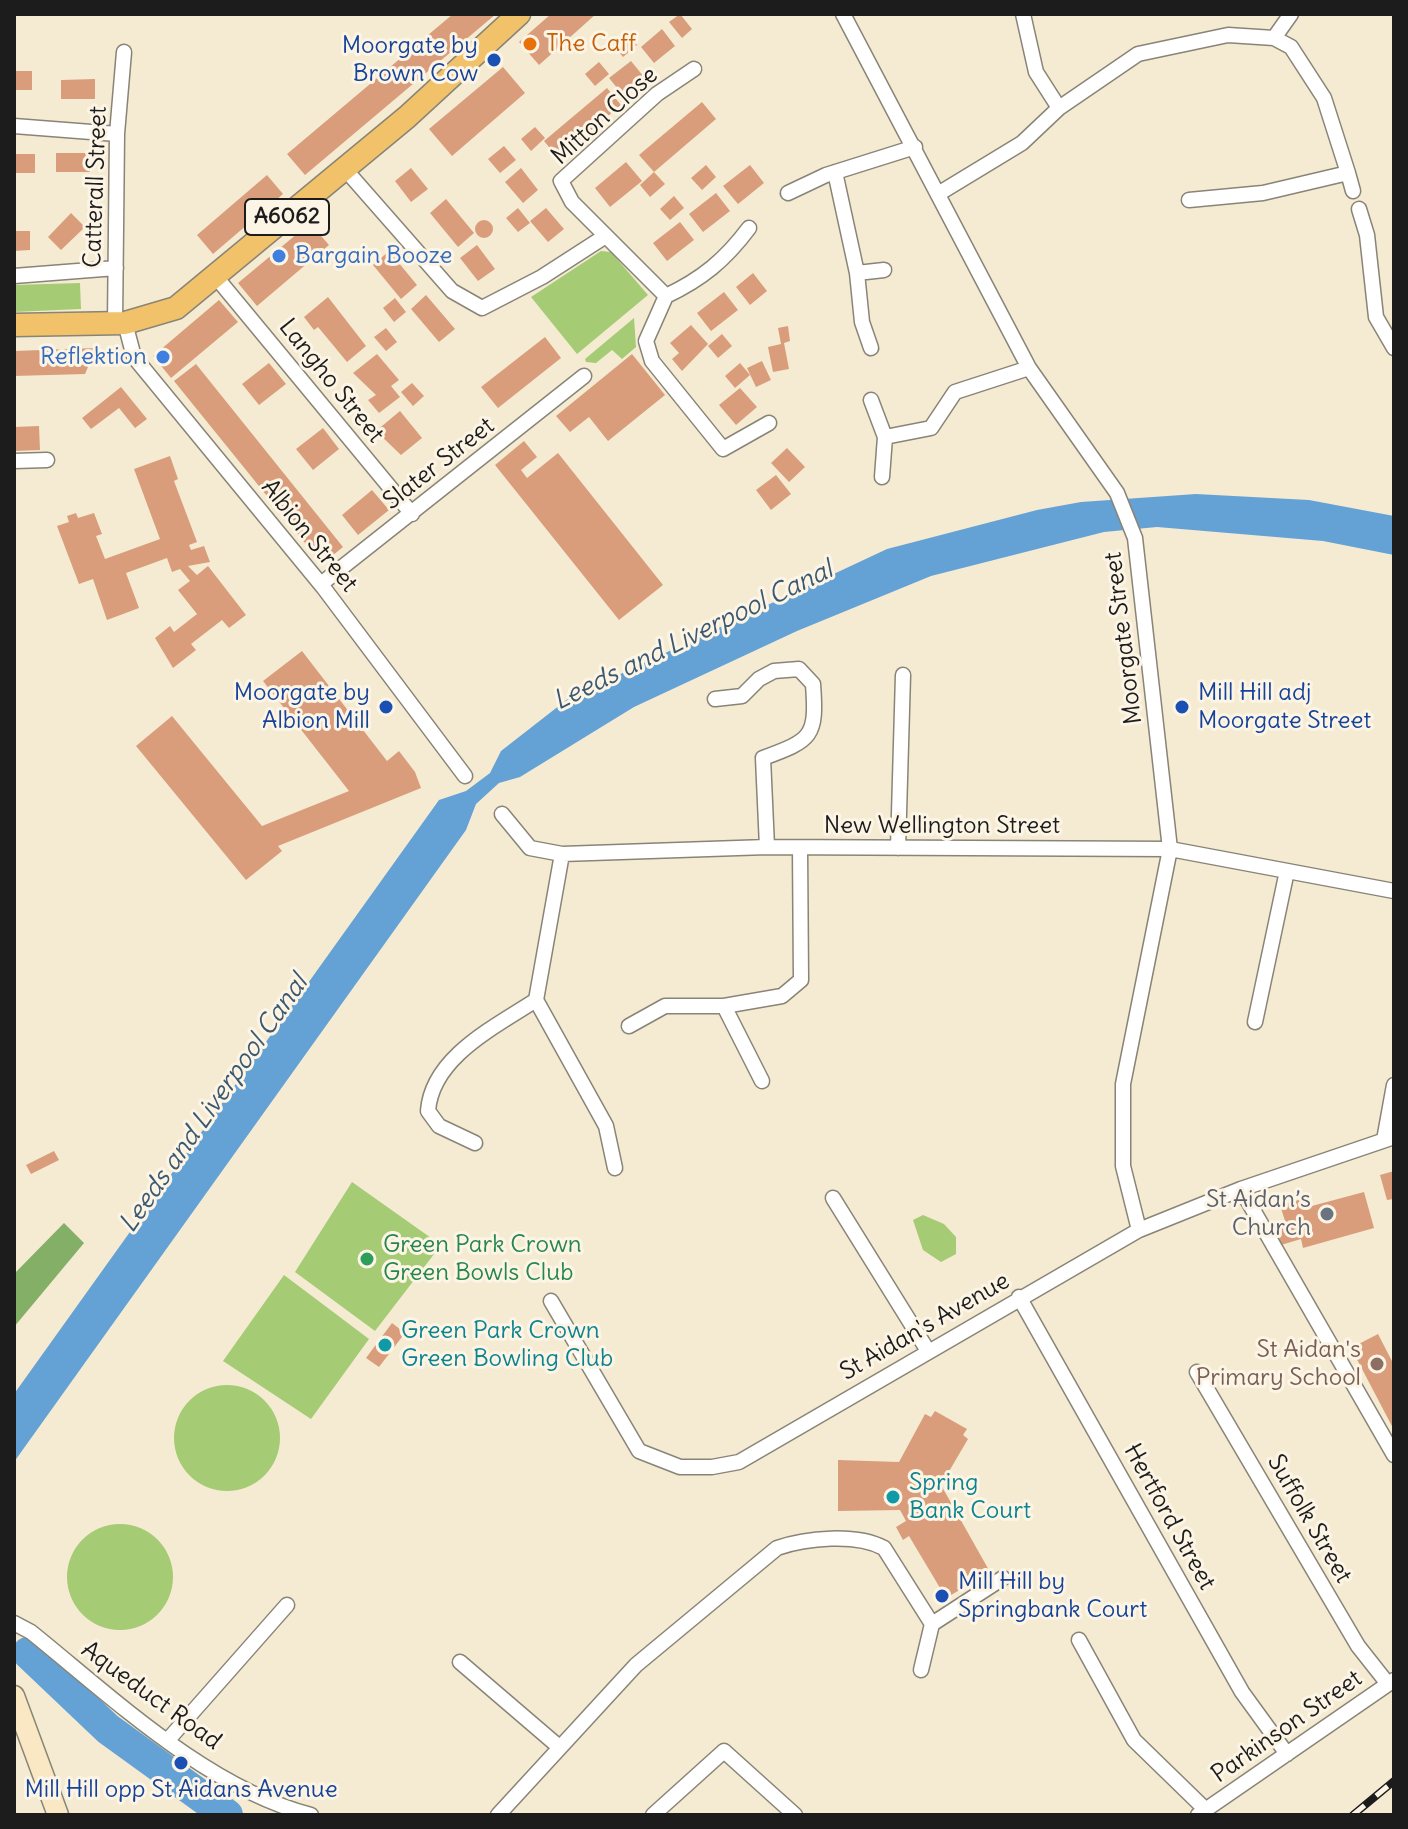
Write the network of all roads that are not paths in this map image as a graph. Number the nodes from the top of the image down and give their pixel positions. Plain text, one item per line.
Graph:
1 (519, 14) edge
2 (843, 14) edge
3 (1023, 14) edge
4 (1291, 14) edge
5 (1274, 38) junction
6 (124, 52) dead end
7 (694, 69) dead end
8 (1059, 108) junction
9 (14, 126) edge
10 (117, 134) junction
11 (915, 147) junction
12 (344, 168) junction
13 (835, 172) junction
14 (1348, 173) junction
15 (1353, 191) dead end
16 (788, 193) dead end
17 (938, 194) junction
18 (1189, 200) dead end
19 (1359, 209) dead end
20 (749, 228) dead end
21 (604, 237) junction
22 (116, 268) junction
23 (884, 270) dead end
24 (857, 273) junction
25 (14, 276) edge
26 (216, 277) junction
27 (666, 296) junction
28 (120, 323) junction
29 (14, 325) edge
30 (871, 348) dead end
31 (1394, 348) edge
32 (1029, 368) junction
33 (584, 376) dead end
34 (871, 400) dead end
35 (769, 423) dead end
36 (885, 437) junction
37 (47, 460) dead end
38 (14, 461) edge
39 (882, 477) dead end
40 (412, 514) junction
41 (321, 584) junction
42 (903, 675) dead end
43 (715, 699) dead end
44 (465, 776) dead end
45 (502, 814) dead end
46 (767, 847) junction
47 (800, 848) junction
48 (898, 848) junction
49 (1170, 849) junction
50 (562, 854) junction
51 (1287, 871) junction
52 (1394, 891) edge
53 (536, 1000) junction
54 (724, 1006) junction
55 (1255, 1022) dead end
56 (629, 1026) dead end
57 (762, 1081) dead end
58 (1394, 1085) edge
59 (1389, 1138) edge
60 (475, 1143) dead end
61 (615, 1168) dead end
62 (1241, 1189) junction
63 (833, 1198) dead end
64 (1139, 1230) junction
65 (1019, 1297) junction
66 (551, 1301) dead end
67 (928, 1351) junction
68 (1197, 1372) dead end
69 (1394, 1455) edge
70 (1003, 1578) dead end
71 (287, 1605) dead end
72 (14, 1623) edge
73 (932, 1624) junction
74 (1079, 1640) dead end
75 (460, 1662) dead end
76 (921, 1670) dead end
77 (1391, 1682) edge
78 (14, 1696) edge
79 (167, 1741) junction
80 (558, 1746) junction
81 (1287, 1754) junction
82 (1202, 1812) edge
83 (58, 1815) edge
84 (311, 1815) edge
85 (498, 1815) edge
86 (653, 1815) edge
87 (795, 1815) edge

1 - 12 main road, A6062
2 - 11 street, Moorgate Street
3 - 8 street
4 - 5 street
5 - 8 street
5 - 14 street
6 - 10 street, Catterall Street
7 - 21 street, Mitton Close
8 - 17 street
9 - 10 street
10 - 22 street, Catterall Street
11 - 13 street
11 - 17 street, Moorgate Street
12 - 21 street
12 - 26 main road, A6062
13 - 16 street
13 - 24 street
14 - 15 street
14 - 18 street
17 - 32 street, Moorgate Street
19 - 31 street
20 - 27 street
21 - 27 street
22 - 25 street
22 - 28 street, Catterall Street
23 - 24 street
24 - 30 street
26 - 28 main road, A6062
26 - 40 street, Langho Street
27 - 35 street
28 - 29 main road, A6062
28 - 41 street, Albion Street
32 - 36 street
32 - 49 street, Moorgate Street
33 - 40 street, Slater Street
34 - 36 street
36 - 39 street
37 - 38 street
40 - 41 street, Slater Street
41 - 44 street, Albion Street
42 - 48 street
43 - 46 street
45 - 50 street, New Wellington Street
46 - 47 street, New Wellington Street
46 - 50 street, New Wellington Street
47 - 48 street, New Wellington Street
47 - 54 street
48 - 49 street, New Wellington Street
49 - 51 street, New Wellington Street
49 - 64 street, Moorgate Street
50 - 53 street
51 - 52 street, New Wellington Street
51 - 55 street
53 - 60 street
53 - 61 street
54 - 56 street
54 - 57 street
58 - 59 street
59 - 62 street, St Aidan's Avenue
62 - 64 street, St Aidan's Avenue
62 - 69 street
63 - 67 street
64 - 65 street, St Aidan's Avenue
65 - 67 street, St Aidan's Avenue
65 - 81 street, Hertford Street
66 - 67 street, St Aidan's Avenue
68 - 77 street, Suffolk Street
70 - 73 street
71 - 79 street
72 - 79 street, Aqueduct Road
73 - 76 street
73 - 80 street
74 - 82 street
75 - 80 street
77 - 81 street, Parkinson Street
78 - 83 main road
79 - 84 street, Aqueduct Road
80 - 85 street
81 - 82 street, Parkinson Street
86 - 87 street

